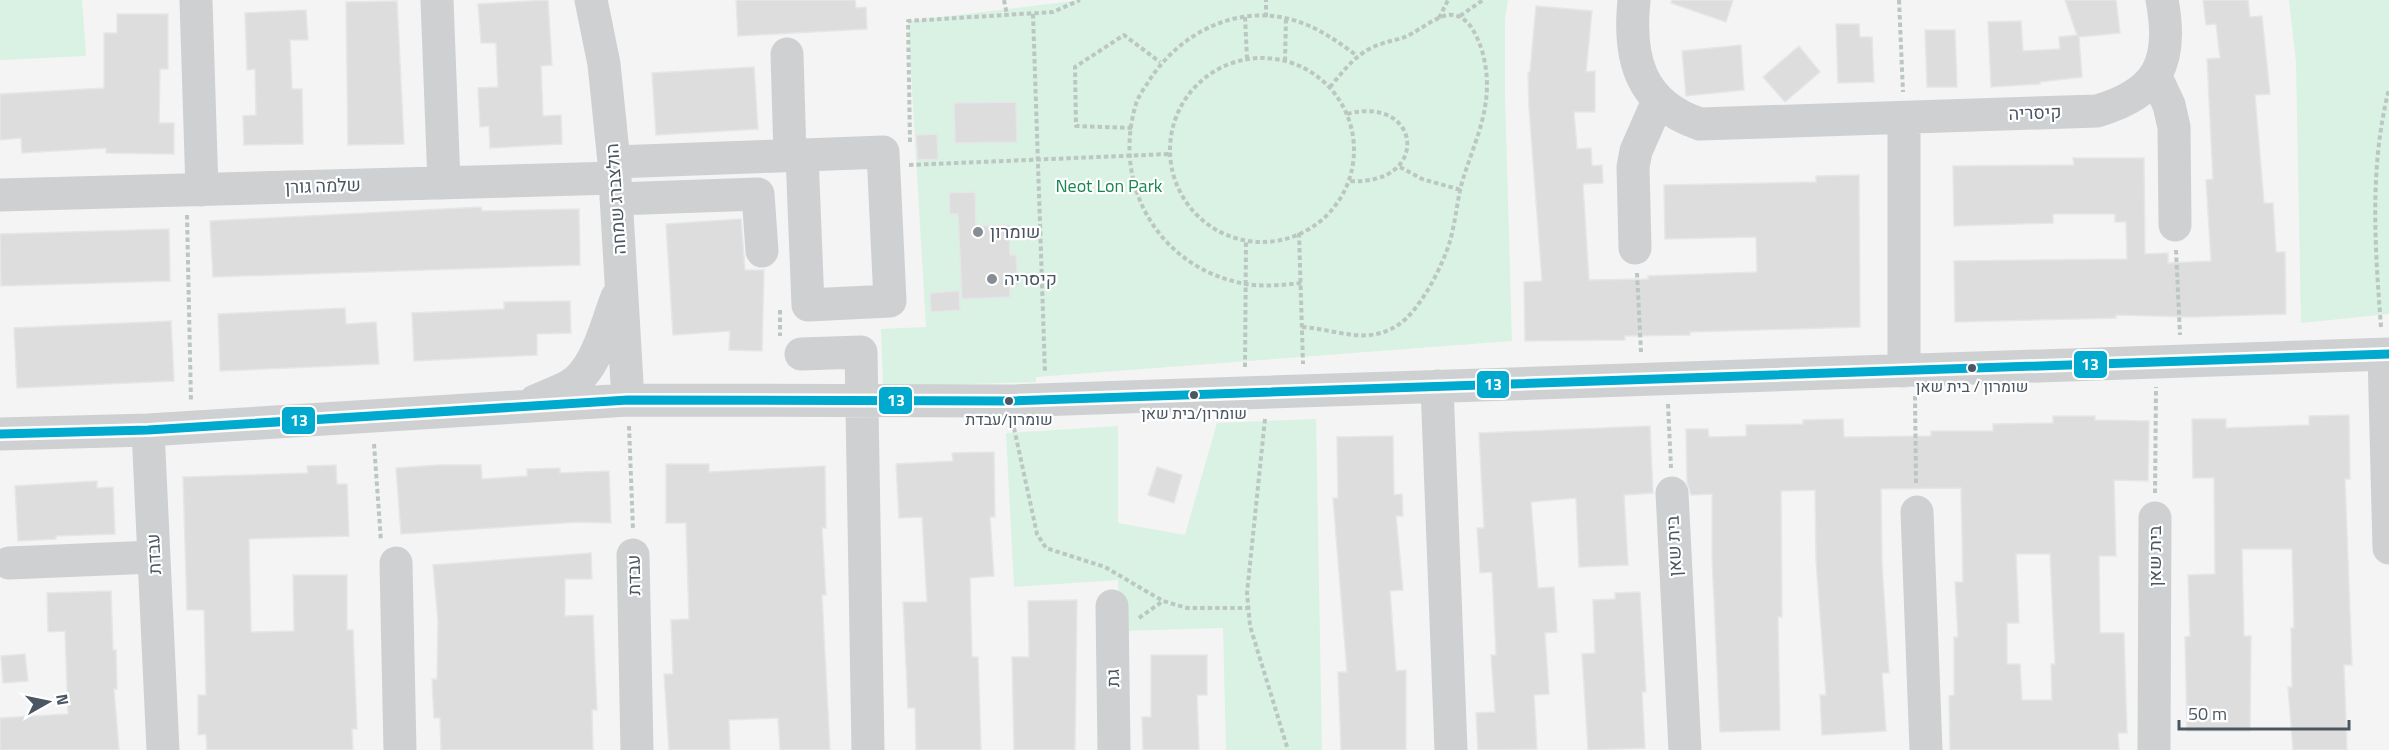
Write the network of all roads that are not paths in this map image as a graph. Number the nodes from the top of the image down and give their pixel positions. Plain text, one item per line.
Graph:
1 (196, 0) edge
2 (437, 0) edge
3 (591, 0) edge
4 (1634, 0) edge
5 (2162, 0) edge
6 (787, 54) dead end
7 (2156, 77) junction
8 (1658, 101) junction
9 (1904, 118) junction
10 (796, 156) junction
11 (615, 180) junction
12 (444, 183) junction
13 (194, 190) junction
14 (0, 195) edge
15 (2175, 225) road end
16 (1635, 248) road end
17 (762, 251) dead end
18 (621, 286) junction
19 (801, 354) dead end
20 (2386, 355) edge
21 (1909, 371) junction
22 (1437, 386) junction
23 (628, 400) junction
24 (863, 402) junction
25 (519, 408) junction
26 (148, 430) junction
27 (0, 434) edge
28 (1672, 493) road end
29 (2388, 506) edge
30 (1917, 512) road end
31 (2155, 518) road end
32 (2389, 548) edge
33 (633, 555) road end
34 (154, 557) junction
35 (9, 563) dead end
36 (396, 563) road end
37 (1112, 606) dead end
38 (163, 750) edge
39 (400, 750) edge
40 (637, 750) edge
41 (868, 750) edge
42 (1114, 750) edge
43 (1451, 750) edge
44 (1685, 750) edge
45 (1926, 750) edge
46 (2154, 750) edge

1 - 13 street
2 - 12 street
3 - 11 street, הולצברג שמחה
4 - 8 street, קיסריה
5 - 7 street
6 - 10 street
7 - 9 street, קיסריה
7 - 15 street
8 - 9 street, קיסריה
8 - 16 street
9 - 21 street
10 - 10 street
10 - 11 street
11 - 12 street, שלמה גורן
11 - 17 street
11 - 18 street, הולצברג שמחה
12 - 13 street, שלמה גורן
13 - 14 street, שלמה גורן
18 - 23 street, הולצברג שמחה
18 - 25 street
19 - 24 street
20 - 21 street
20 - 29 street
21 - 22 street
22 - 24 street
22 - 43 street
23 - 24 street
23 - 25 street
24 - 41 street
25 - 26 street
26 - 27 street
26 - 34 street, עבדת
28 - 44 street, בית שאן
29 - 32 street
30 - 45 street
31 - 46 street, בית שאן
33 - 40 street, עבדת
34 - 35 street
34 - 38 street, עבדת
36 - 39 street
37 - 42 street, גת

